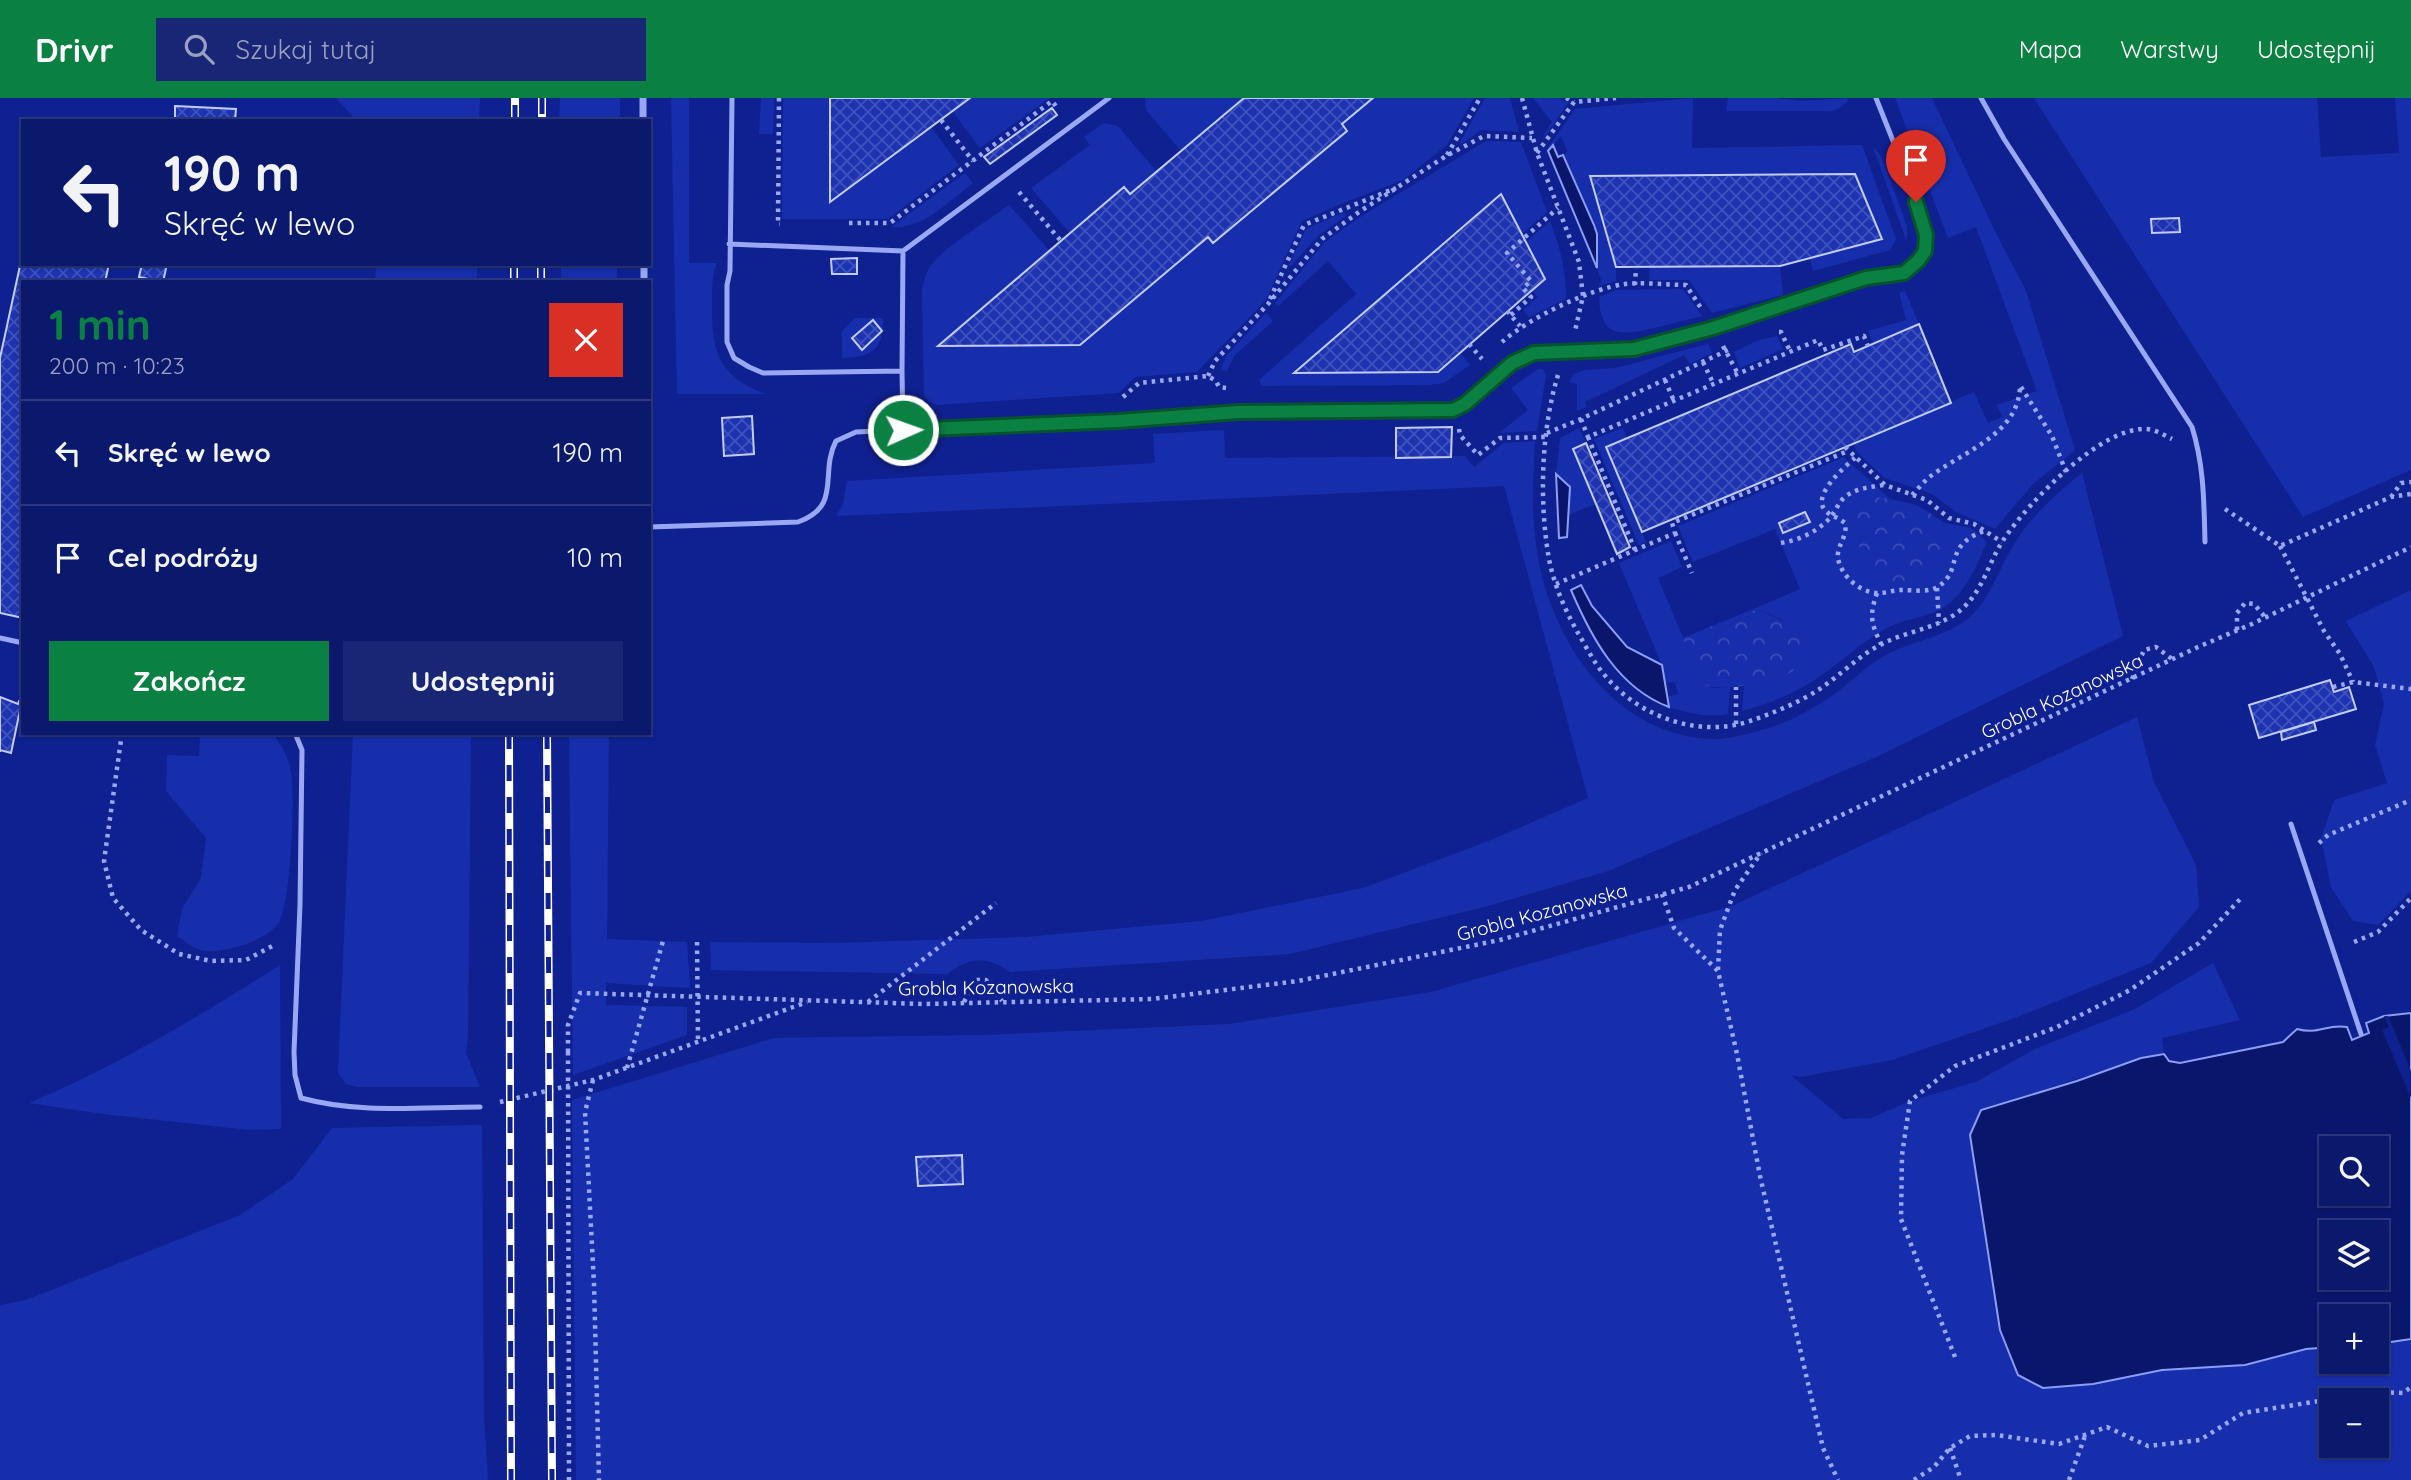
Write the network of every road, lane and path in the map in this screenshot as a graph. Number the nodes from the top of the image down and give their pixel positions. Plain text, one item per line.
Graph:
1 (643, 98) edge
2 (732, 98) edge
3 (779, 98) edge
4 (1109, 98) edge
5 (1480, 98) edge
6 (1522, 98) edge
7 (1566, 98) edge
8 (1590, 98) edge
9 (1616, 98) edge
10 (1876, 98) edge
11 (1981, 98) edge
12 (1578, 102) junction
13 (643, 119) edge
14 (941, 120) dead end
15 (1071, 126) junction
16 (1532, 138) junction
17 (1537, 153) junction
18 (1446, 156) junction
19 (973, 161) junction
20 (1030, 183) dead end
21 (1406, 184) junction
22 (1019, 191) junction
23 (1009, 199) dead end
24 (1558, 208) junction
25 (848, 223) dead end
26 (792, 224) dead end
27 (1061, 241) dead end
28 (729, 244) junction
29 (902, 251) junction
30 (1636, 267) dead end
31 (1634, 285) junction
32 (1583, 296) junction
33 (1268, 304) junction
34 (1520, 326) junction
35 (1713, 328) junction
36 (1769, 334) dead end
37 (1501, 342) dead end
38 (1469, 344) dead end
39 (1736, 346) dead end
40 (1868, 346) dead end
41 (1492, 351) dead end
42 (1568, 351) junction
43 (1726, 351) junction
44 (1790, 351) junction
45 (1703, 362) junction
46 (902, 371) junction
47 (1738, 374) junction
48 (1208, 376) junction
49 (1665, 380) junction
50 (1714, 385) junction
51 (1230, 389) dead end
52 (1110, 398) dead end
53 (1674, 401) junction
54 (1453, 410) junction
55 (1581, 419) junction
56 (903, 430) junction
57 (1547, 435) junction
58 (1588, 437) junction
59 (2176, 441) dead end
60 (1855, 458) junction
61 (2066, 472) junction
62 (2411, 482) edge
63 (1885, 485) junction
64 (2204, 490) junction
65 (2411, 494) edge
66 (1912, 495) junction
67 (2391, 497) junction
68 (1832, 514) junction
69 (651, 527) edge
70 (1984, 531) junction
71 (1675, 533) junction
72 (2002, 542) junction
73 (2206, 542) dead end
74 (1781, 543) dead end
75 (2280, 546) junction
76 (2411, 547) edge
77 (1635, 550) junction
78 (1692, 573) dead end
79 (1556, 584) junction
80 (1937, 588) junction
81 (1877, 593) junction
82 (2306, 597) junction
83 (2265, 617) junction
84 (1940, 623) junction
85 (2237, 630) junction
86 (0, 638) edge
87 (21, 643) edge
88 (1881, 644) junction
89 (2172, 659) junction
90 (2132, 678) junction
91 (2353, 682) junction
92 (1736, 687) dead end
93 (2333, 687) dead end
94 (2411, 689) edge
95 (1736, 724) junction
96 (122, 735) edge
97 (296, 735) edge
98 (2411, 800) edge
99 (2291, 824) dead end
100 (1761, 853) junction
101 (2303, 857) junction
102 (1662, 894) junction
103 (2243, 896) dead end
104 (2411, 898) edge
105 (996, 903) dead end
106 (279, 941) dead end
107 (663, 941) dead end
108 (697, 942) dead end
109 (2334, 951) junction
110 (1718, 971) junction
111 (645, 996) junction
112 (699, 997) junction
113 (811, 1001) junction
114 (1002, 1001) junction
115 (867, 1002) junction
116 (964, 1002) junction
117 (2361, 1034) dead end
118 (698, 1042) junction
119 (627, 1068) junction
120 (593, 1080) junction
121 (480, 1107) joint
122 (1955, 1357) dead end
123 (2411, 1387) edge
124 (2086, 1435) junction
125 (1950, 1448) junction
126 (569, 1480) edge
127 (599, 1480) edge
128 (1838, 1480) edge
129 (1914, 1480) edge
130 (1961, 1480) edge
131 (2069, 1480) edge

1 - 13 street
2 - 28 lane
3 - 26 path
4 - 15 lane
5 - 18 path
6 - 16 path
7 - 12 path
8 - 12 path
9 - 12 path
10 - 35 lane
11 - 64 lane
12 - 17 path
14 - 19 path
15 - 19 path
15 - 29 lane
16 - 17 path
16 - 18 path
17 - 24 path
18 - 21 path
19 - 25 path
20 - 22 path
21 - 33 path
21 - 33 path
22 - 23 path
22 - 27 path
24 - 32 path
24 - 34 path
28 - 29 lane
28 - 46 lane
29 - 46 lane
30 - 31 path
31 - 32 path
31 - 35 path
32 - 34 path
32 - 42 path
33 - 48 path
34 - 37 path
35 - 42 lane
35 - 43 path
36 - 44 path
38 - 41 path
39 - 43 path
40 - 44 path
42 - 54 lane
42 - 57 path
43 - 45 path
43 - 47 path
44 - 47 path
45 - 49 path
45 - 50 path
46 - 56 lane
47 - 50 path
48 - 51 path
48 - 52 path
49 - 53 path
49 - 55 path
50 - 53 path
53 - 58 path
54 - 56 lane
54 - 57 path
55 - 57 path
55 - 58 path
56 - 69 lane
57 - 79 path
58 - 77 path
59 - 61 path
60 - 63 path
60 - 68 path
60 - 71 path
61 - 66 path
61 - 72 path
62 - 67 path
63 - 66 path
63 - 68 path
64 - 73 lane
64 - 75 path
65 - 67 path
66 - 70 path
67 - 75 path
68 - 74 path
68 - 81 path
70 - 72 path
70 - 80 path
71 - 77 path
71 - 78 path
72 - 84 path
75 - 82 path
76 - 82 path, Grobla Kozanowska
77 - 79 path
79 - 95 path
80 - 81 path
80 - 84 path
81 - 88 path
82 - 83 path, Grobla Kozanowska
82 - 91 path
83 - 85 path, Grobla Kozanowska
83 - 85 path
84 - 88 path
85 - 89 path, Grobla Kozanowska
86 - 87 lane
88 - 95 path
89 - 90 path, Grobla Kozanowska
89 - 90 path
90 - 100 path, Grobla Kozanowska
91 - 93 path
91 - 94 path
92 - 95 path
96 - 106 path
97 - 121 lane
98 - 101 path
99 - 101 lane
100 - 102 path, Grobla Kozanowska
100 - 110 path
101 - 109 lane
102 - 110 path
102 - 114 path, Grobla Kozanowska
103 - 122 path
104 - 109 path
105 - 115 path
107 - 111 path
108 - 112 path
109 - 117 lane
110 - 128 path
111 - 112 path, Grobla Kozanowska
111 - 119 path
111 - 126 path, Grobla Kozanowska, bridge
112 - 113 path, Grobla Kozanowska
112 - 118 path
113 - 115 path, Grobla Kozanowska
113 - 118 path
114 - 116 path, Grobla Kozanowska
114 - 116 path
115 - 116 path, Grobla Kozanowska
118 - 119 path
119 - 120 path
120 - 121 path
120 - 127 path
123 - 124 path
124 - 125 path
124 - 131 path
125 - 129 path
125 - 130 path

